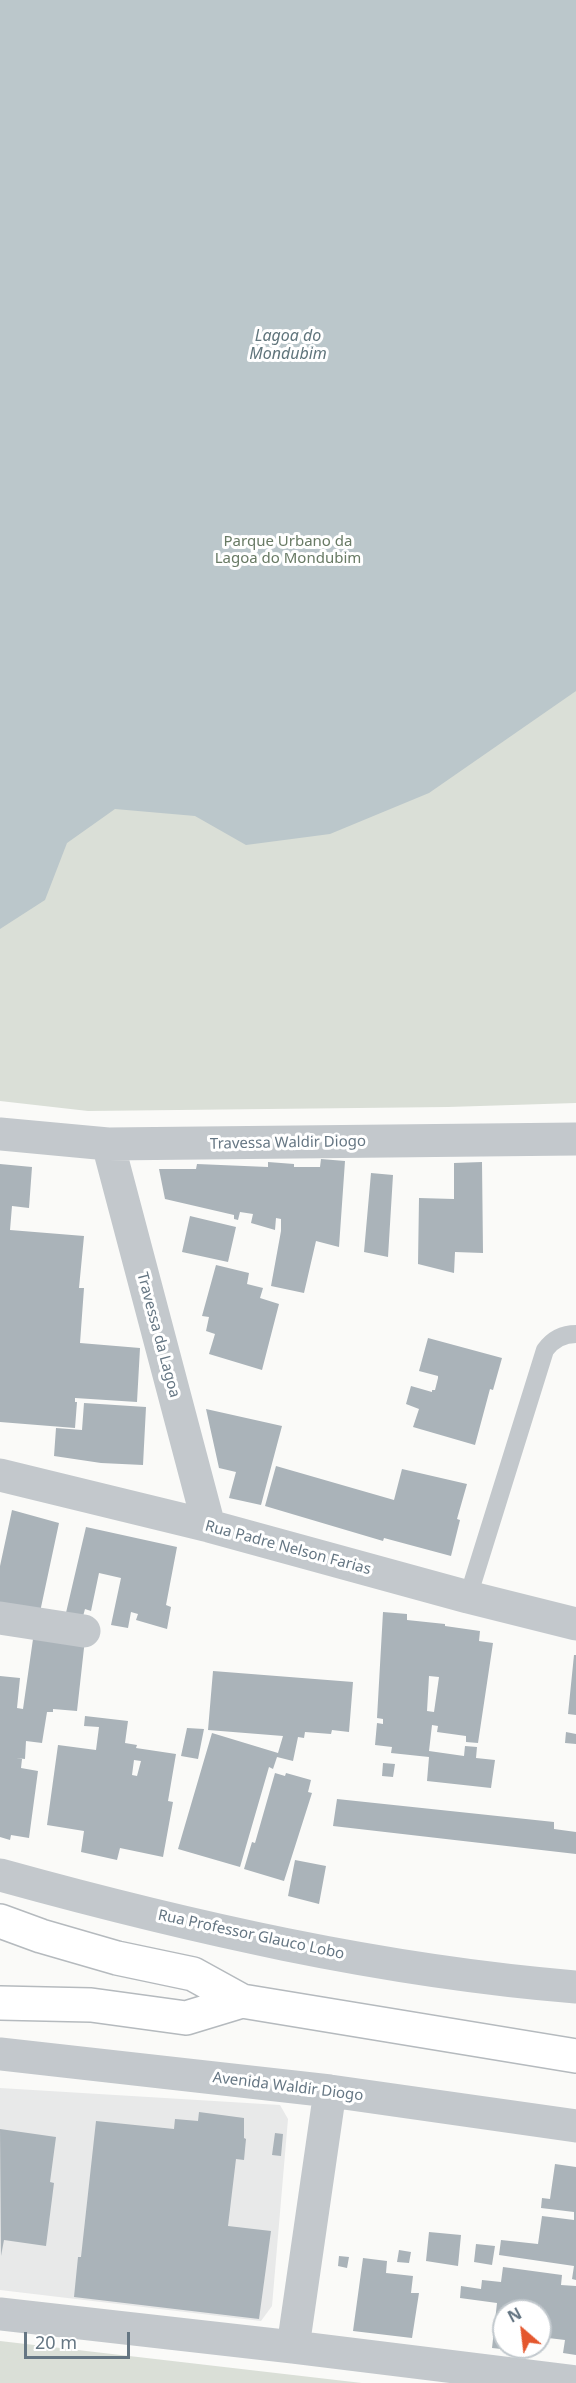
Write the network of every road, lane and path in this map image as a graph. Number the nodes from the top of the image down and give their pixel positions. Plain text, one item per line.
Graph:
1 (0, 1134) edge
2 (576, 1139) edge
3 (108, 1144) junction
4 (576, 1334) edge
5 (0, 1475) edge
6 (209, 1526) junction
7 (468, 1597) junction
8 (0, 1618) edge
9 (570, 1620) edge
10 (84, 1631) dead end
11 (0, 1875) edge
12 (0, 1921) edge
13 (576, 1987) edge
14 (242, 2001) junction
15 (0, 2003) edge
16 (0, 2054) edge
17 (576, 2056) edge
18 (330, 2091) junction
19 (576, 2126) edge
20 (0, 2314) edge
21 (293, 2347) junction
22 (576, 2382) edge

1 - 3 street, Travessa Waldir Diogo
2 - 3 street, Travessa Waldir Diogo
3 - 6 street, Travessa da Lagoa
4 - 7 lane
5 - 6 street, Rua Padre Nelson Farias
6 - 7 street, Rua Padre Nelson Farias
7 - 9 street, Rua Padre Nelson Farias
8 - 10 street
11 - 13 street, Rua Professor Glauco Lobo
12 - 14 main road
14 - 15 main road
14 - 17 main road
16 - 18 street, Avenida Waldir Diogo
18 - 19 street, Avenida Waldir Diogo
18 - 21 street
20 - 21 street
21 - 22 street

